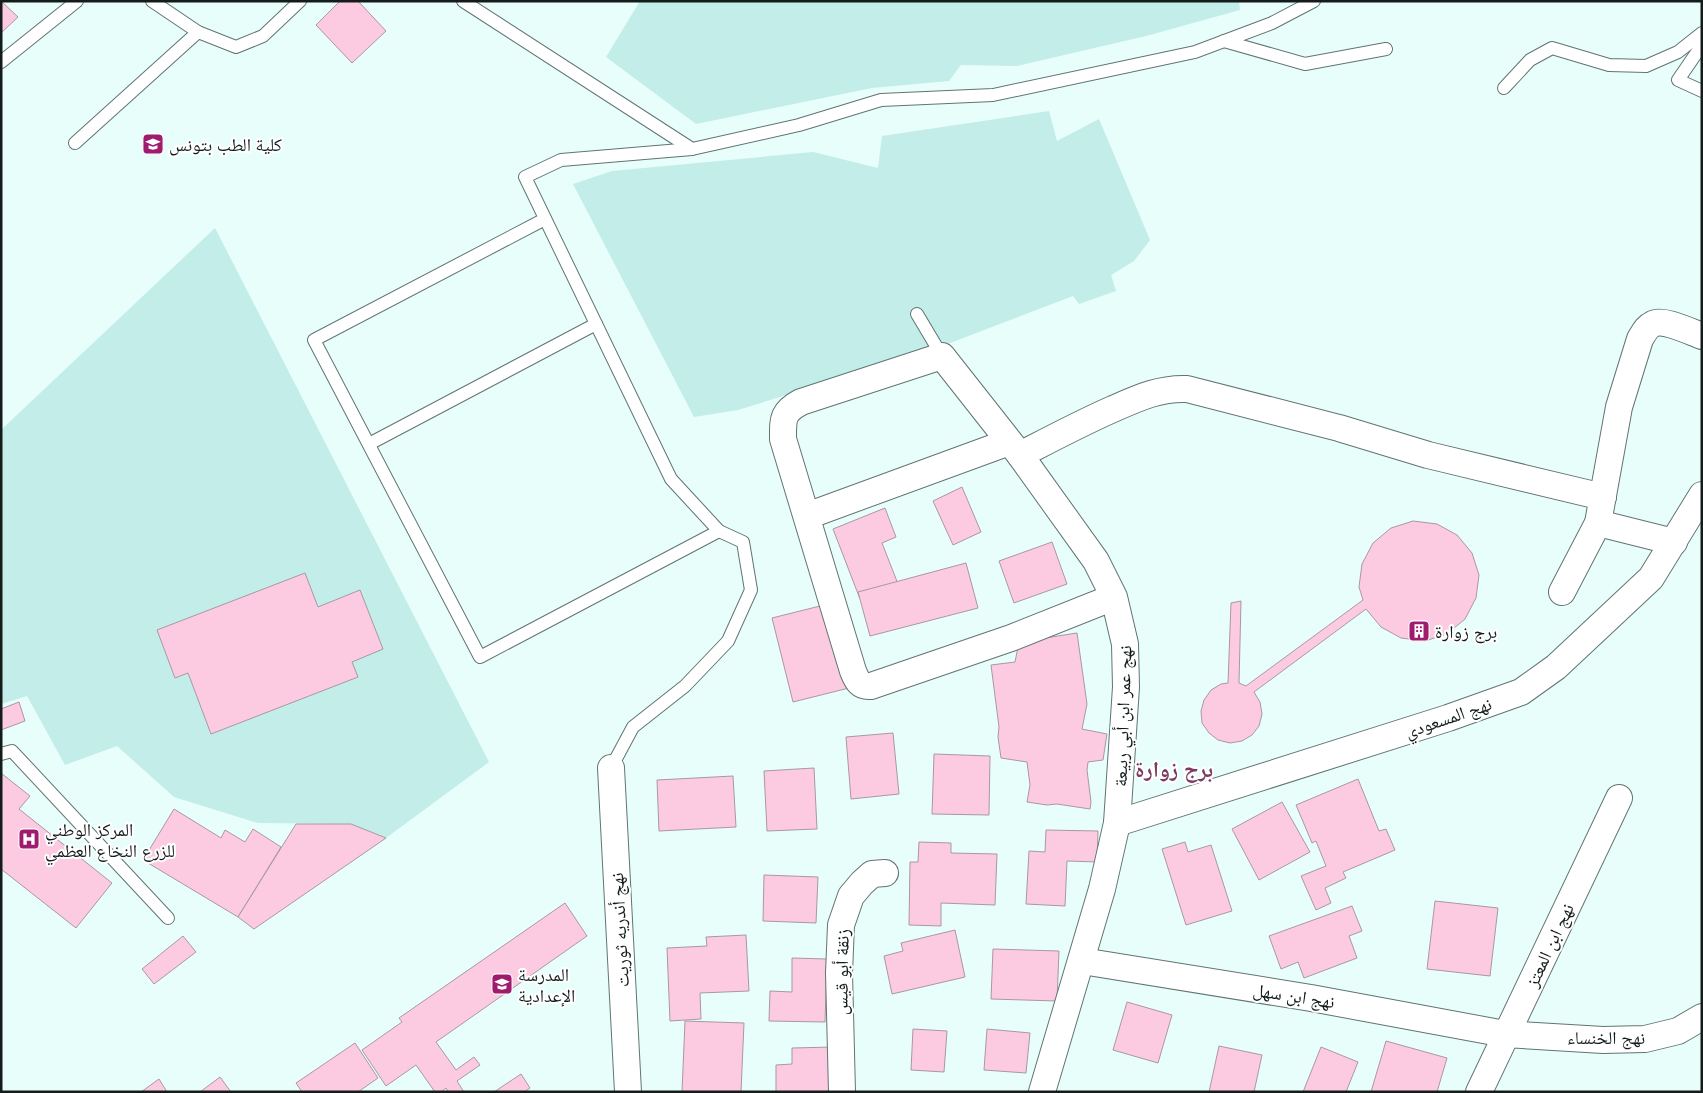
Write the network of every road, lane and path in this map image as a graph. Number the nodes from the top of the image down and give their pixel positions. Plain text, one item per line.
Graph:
1 (77, 1) edge
2 (152, 1) edge
3 (300, 1) edge
4 (463, 1) edge
5 (1314, 1) edge
6 (198, 32) junction
7 (1702, 33) edge
8 (1224, 41) junction
9 (1702, 46) edge
10 (1386, 49) dead end
11 (1, 62) edge
12 (1504, 88) dead end
13 (1702, 91) edge
14 (74, 143) dead end
15 (692, 149) junction
16 (545, 219) junction
17 (917, 314) dead end
18 (596, 324) junction
19 (1702, 336) edge
20 (942, 356) junction
21 (369, 444) junction
22 (1014, 448) junction
23 (1702, 495) edge
24 (1603, 497) junction
25 (807, 516) junction
26 (1598, 522) junction
27 (719, 531) junction
28 (1674, 542) junction
29 (1562, 592) dead end
30 (1114, 597) junction
31 (1, 754) edge
32 (611, 768) joint
33 (1619, 798) dead end
34 (1117, 823) junction
35 (885, 874) dead end
36 (168, 918) dead end
37 (1082, 961) junction
38 (1702, 1017) edge
39 (1505, 1034) junction
40 (628, 1092) edge
41 (842, 1092) edge
42 (1042, 1092) edge
43 (1478, 1092) edge

1 - 11 lane
2 - 6 lane
3 - 6 lane
4 - 15 lane
5 - 8 lane
6 - 14 lane
7 - 12 lane
8 - 10 lane
8 - 15 lane
9 - 13 lane
15 - 16 lane
16 - 18 lane
16 - 21 lane
17 - 20 lane
18 - 21 lane
18 - 27 lane
19 - 24 street
20 - 22 street, نهج عمر ابن أبي ربيعة
20 - 25 street
21 - 27 lane
22 - 24 street
22 - 25 street
22 - 30 street, نهج عمر ابن أبي ربيعة
23 - 28 street, نهج المسعودي
24 - 26 street
25 - 30 street
26 - 28 street
26 - 29 street
27 - 32 lane
28 - 34 street, نهج المسعودي
30 - 34 street, نهج عمر ابن أبي ربيعة
31 - 36 lane
32 - 40 street, نهج أندريه ثوريت
33 - 39 street, نهج ابن المعتز
34 - 37 street, نهج عمر ابن أبي ربيعة
35 - 41 street, زنقة أبو قيس
37 - 39 street, نهج ابن سهل
37 - 42 street, نهج عمر ابن أبي ربيعة
38 - 39 street, نهج الخنساء
39 - 43 street, نهج ابن المعتز

